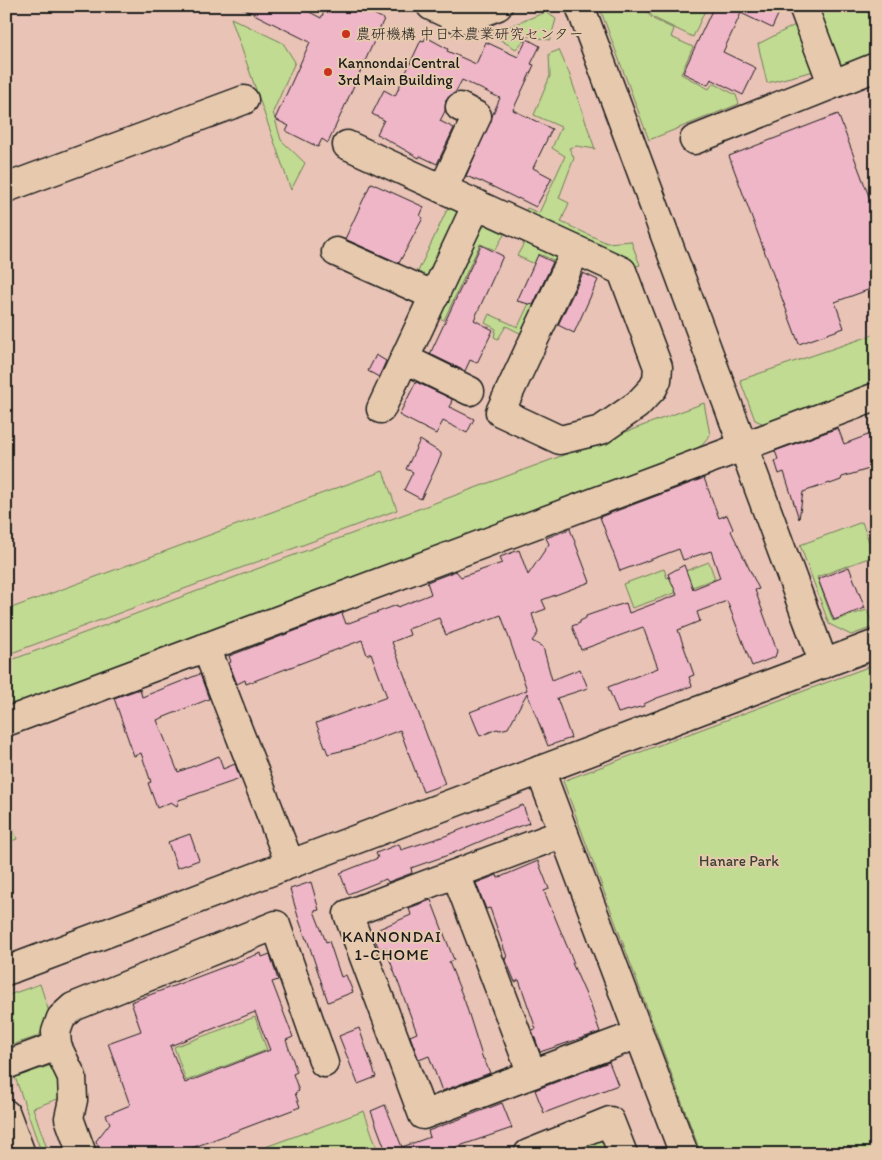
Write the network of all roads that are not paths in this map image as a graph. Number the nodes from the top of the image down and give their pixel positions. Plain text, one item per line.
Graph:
1 (431, 6) edge
2 (498, 6) edge
3 (580, 6) edge
4 (803, 6) edge
5 (876, 67) edge
6 (832, 84) junction
7 (244, 100) dead end
8 (460, 107) dead end
9 (694, 140) dead end
10 (347, 145) dead end
11 (6, 188) edge
12 (443, 189) junction
13 (477, 204) junction
14 (576, 250) junction
15 (336, 252) dead end
16 (435, 296) junction
17 (405, 360) junction
18 (470, 391) dead end
19 (876, 397) edge
20 (381, 409) dead end
21 (744, 447) junction
22 (876, 644) edge
23 (206, 647) junction
24 (824, 664) junction
25 (6, 722) edge
26 (540, 770) junction
27 (564, 833) junction
28 (290, 864) junction
29 (456, 874) junction
30 (6, 971) edge
31 (639, 1034) junction
32 (57, 1046) junction
33 (324, 1063) dead end
34 (6, 1065) edge
35 (532, 1074) junction
36 (6, 1114) edge
37 (21, 1154) edge
38 (82, 1154) edge
39 (528, 1154) edge
40 (623, 1154) edge
41 (684, 1154) edge

1 - 2 street
3 - 21 street
4 - 6 street
5 - 6 street
6 - 9 street
7 - 11 street
8 - 12 street
10 - 12 street
12 - 13 street
13 - 14 street
13 - 16 street
14 - 14 street
15 - 16 street
16 - 17 street
17 - 18 street
17 - 20 street
19 - 21 street
21 - 23 street
21 - 24 street
22 - 24 street
23 - 25 street
23 - 28 street
24 - 26 street
26 - 27 street
26 - 28 street
27 - 29 street
27 - 31 street
28 - 30 street
29 - 35 street
29 - 35 street
31 - 35 street
31 - 41 street
32 - 33 street
32 - 34 street
32 - 38 street
36 - 37 street
39 - 40 street

